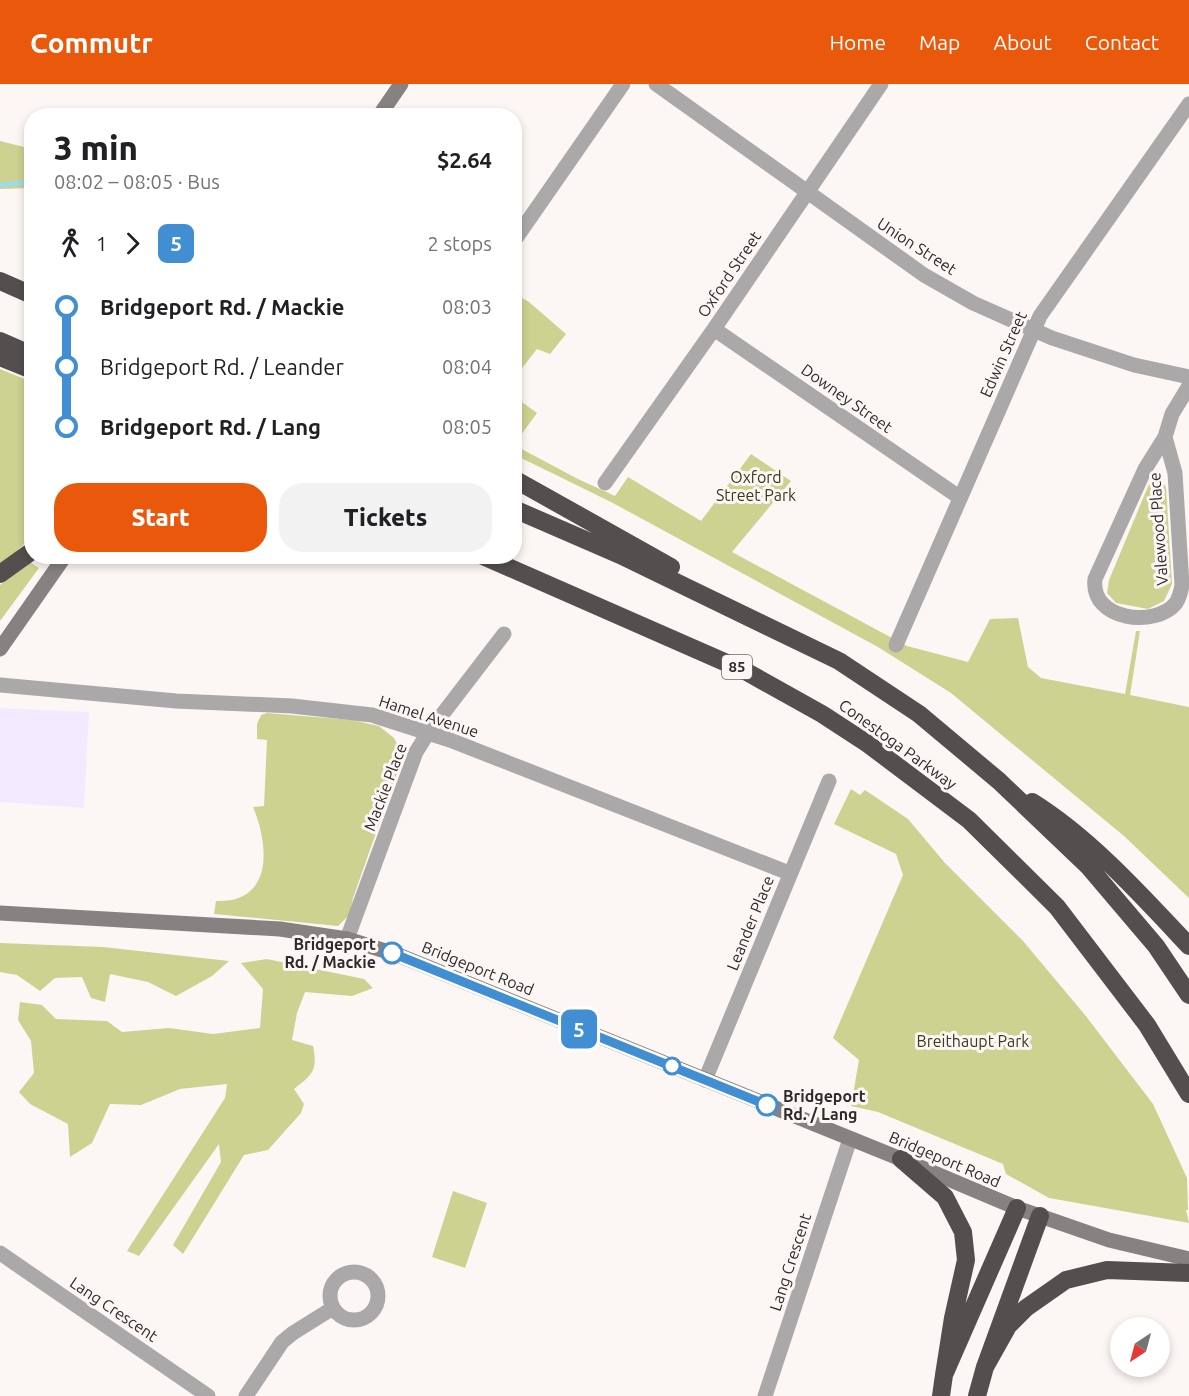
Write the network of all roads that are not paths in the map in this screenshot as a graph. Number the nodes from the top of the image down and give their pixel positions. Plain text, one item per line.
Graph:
1 (401, 84) edge
2 (623, 84) edge
3 (656, 84) edge
4 (881, 84) edge
5 (1189, 104) edge
6 (384, 108) edge
7 (806, 192) junction
8 (522, 230) edge
9 (0, 281) edge
10 (24, 292) edge
11 (714, 329) junction
12 (1033, 331) junction
13 (0, 341) edge
14 (24, 352) edge
15 (0, 357) edge
16 (24, 367) edge
17 (1189, 377) edge
18 (1189, 386) edge
19 (1165, 438) junction
20 (522, 483) edge
21 (605, 483) dead end
22 (959, 497) junction
23 (522, 512) edge
24 (24, 557) edge
25 (59, 564) edge
26 (501, 564) edge
27 (0, 574) edge
28 (746, 614) junction
29 (504, 634) dead end
30 (896, 645) dead end
31 (0, 650) edge
32 (0, 685) edge
33 (428, 733) junction
34 (829, 781) dead end
35 (999, 781) junction
36 (789, 873) junction
37 (0, 913) edge
38 (347, 939) junction
39 (1189, 946) edge
40 (1189, 994) edge
41 (705, 1080) junction
42 (1189, 1094) edge
43 (850, 1139) junction
44 (901, 1159) junction
45 (1017, 1208) junction
46 (1040, 1216) junction
47 (0, 1253) edge
48 (1189, 1259) edge
49 (1189, 1273) edge
50 (333, 1308) dead end
51 (985, 1367) junction
52 (944, 1375) junction
53 (208, 1396) edge
54 (246, 1396) edge
55 (765, 1396) edge
56 (941, 1396) edge
57 (977, 1396) edge

1 - 6 main road
2 - 8 street
3 - 7 street, Union Street
4 - 7 street, Oxford Street
5 - 12 street, Edwin Street
7 - 11 street, Oxford Street
7 - 12 street, Union Street
9 - 10 highway
11 - 21 street, Oxford Street
11 - 22 street, Downey Street
12 - 17 street, Union Street
12 - 22 street, Edwin Street
13 - 14 highway
15 - 16 highway
18 - 19 street, Valewood Place
19 - 19 street, Valewood Place
20 - 28 highway
22 - 30 street, Edwin Street
23 - 28 highway, Conestoga Parkway
24 - 27 highway
25 - 31 main road
26 - 42 highway, Conestoga Parkway / 85
28 - 35 highway, Conestoga Parkway
29 - 33 street, Mackie Place
32 - 33 street, Hamel Avenue
33 - 36 street, Hamel Avenue
33 - 38 street, Mackie Place
34 - 36 street, Leander Place
35 - 39 highway
35 - 40 highway, Conestoga Parkway
36 - 41 street, Leander Place
37 - 38 main road, Bridgeport Road
38 - 41 main road, Bridgeport Road
41 - 43 main road, Bridgeport Road
43 - 44 main road, Bridgeport Road
43 - 55 street, Lang Crescent
44 - 45 main road, Bridgeport Road
44 - 52 highway
45 - 46 main road, Bridgeport Road
45 - 52 highway
46 - 48 main road, Bridgeport Road
46 - 51 highway
47 - 53 street, Lang Crescent
49 - 51 highway
50 - 54 street
51 - 57 highway
52 - 56 highway

